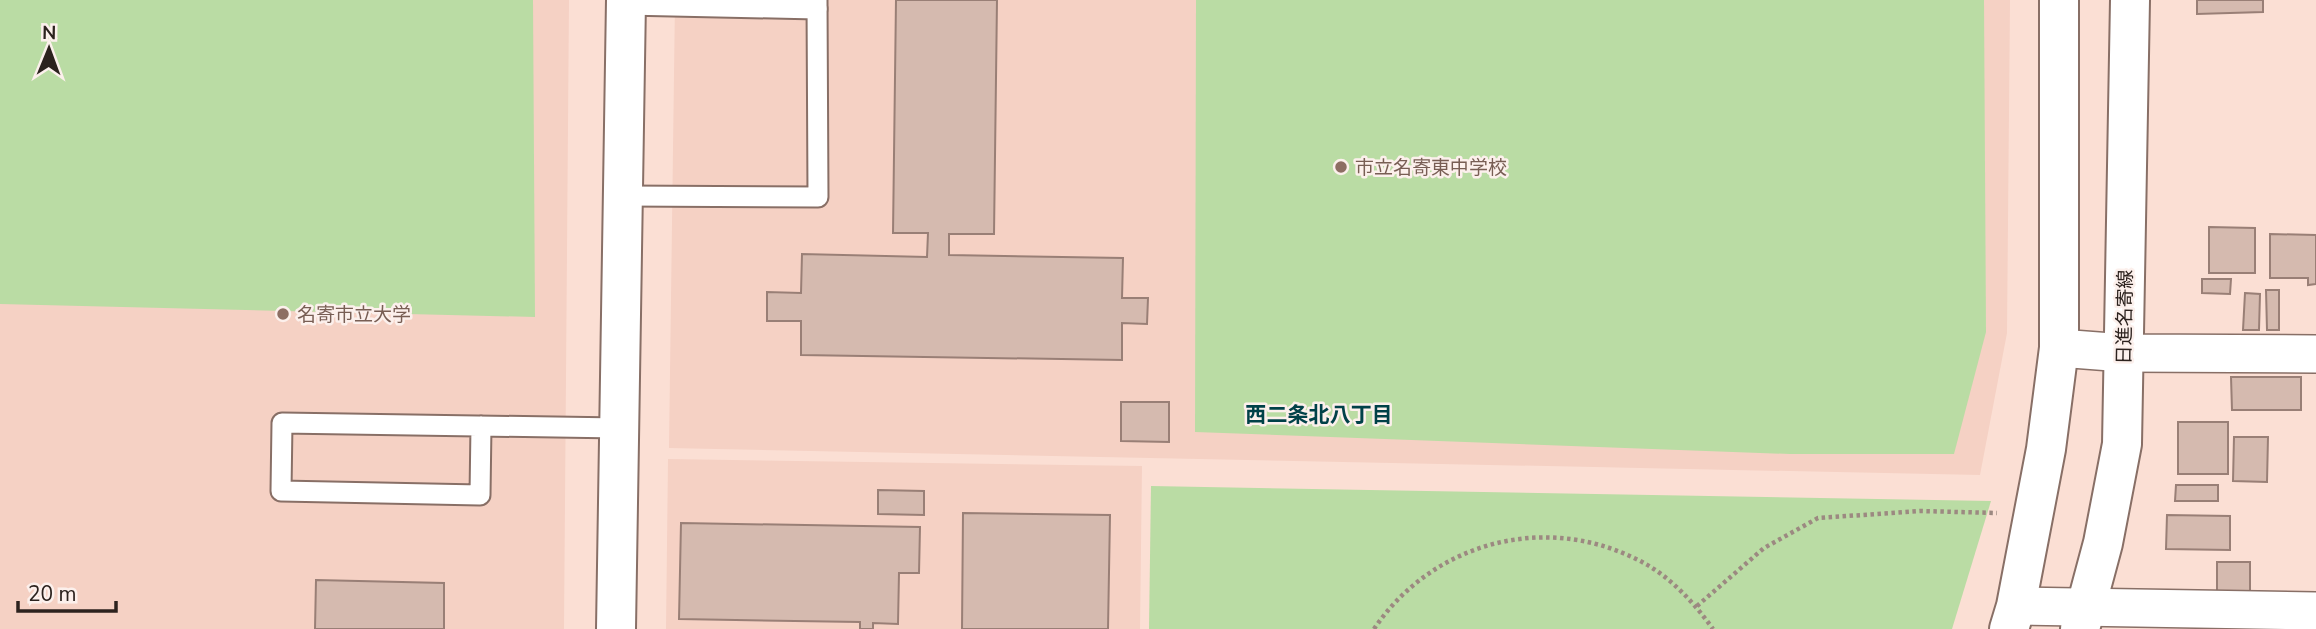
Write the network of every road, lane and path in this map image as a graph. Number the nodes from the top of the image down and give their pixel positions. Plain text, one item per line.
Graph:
1 (2059, 0) edge
2 (2130, 0) edge
3 (626, 3) edge
4 (817, 4) edge
5 (623, 196) junction
6 (2059, 348) junction
7 (2124, 353) junction
8 (2316, 354) edge
9 (481, 426) junction
10 (619, 428) junction
11 (1997, 513) dead end
12 (1697, 607) junction
13 (2316, 611) edge
14 (2012, 617) edge
15 (2083, 618) edge
16 (616, 629) edge
17 (1374, 629) edge
18 (1713, 629) edge

1 - 6 main road
2 - 7 main road, 日進名寄線
3 - 4 lane
3 - 5 main road
4 - 5 lane
5 - 10 main road
6 - 7 street
6 - 14 main road
7 - 8 street
7 - 15 main road, 日進名寄線
9 - 9 lane
9 - 10 lane
10 - 16 main road
11 - 12 path
12 - 17 path
12 - 18 path
13 - 15 street
14 - 15 street

